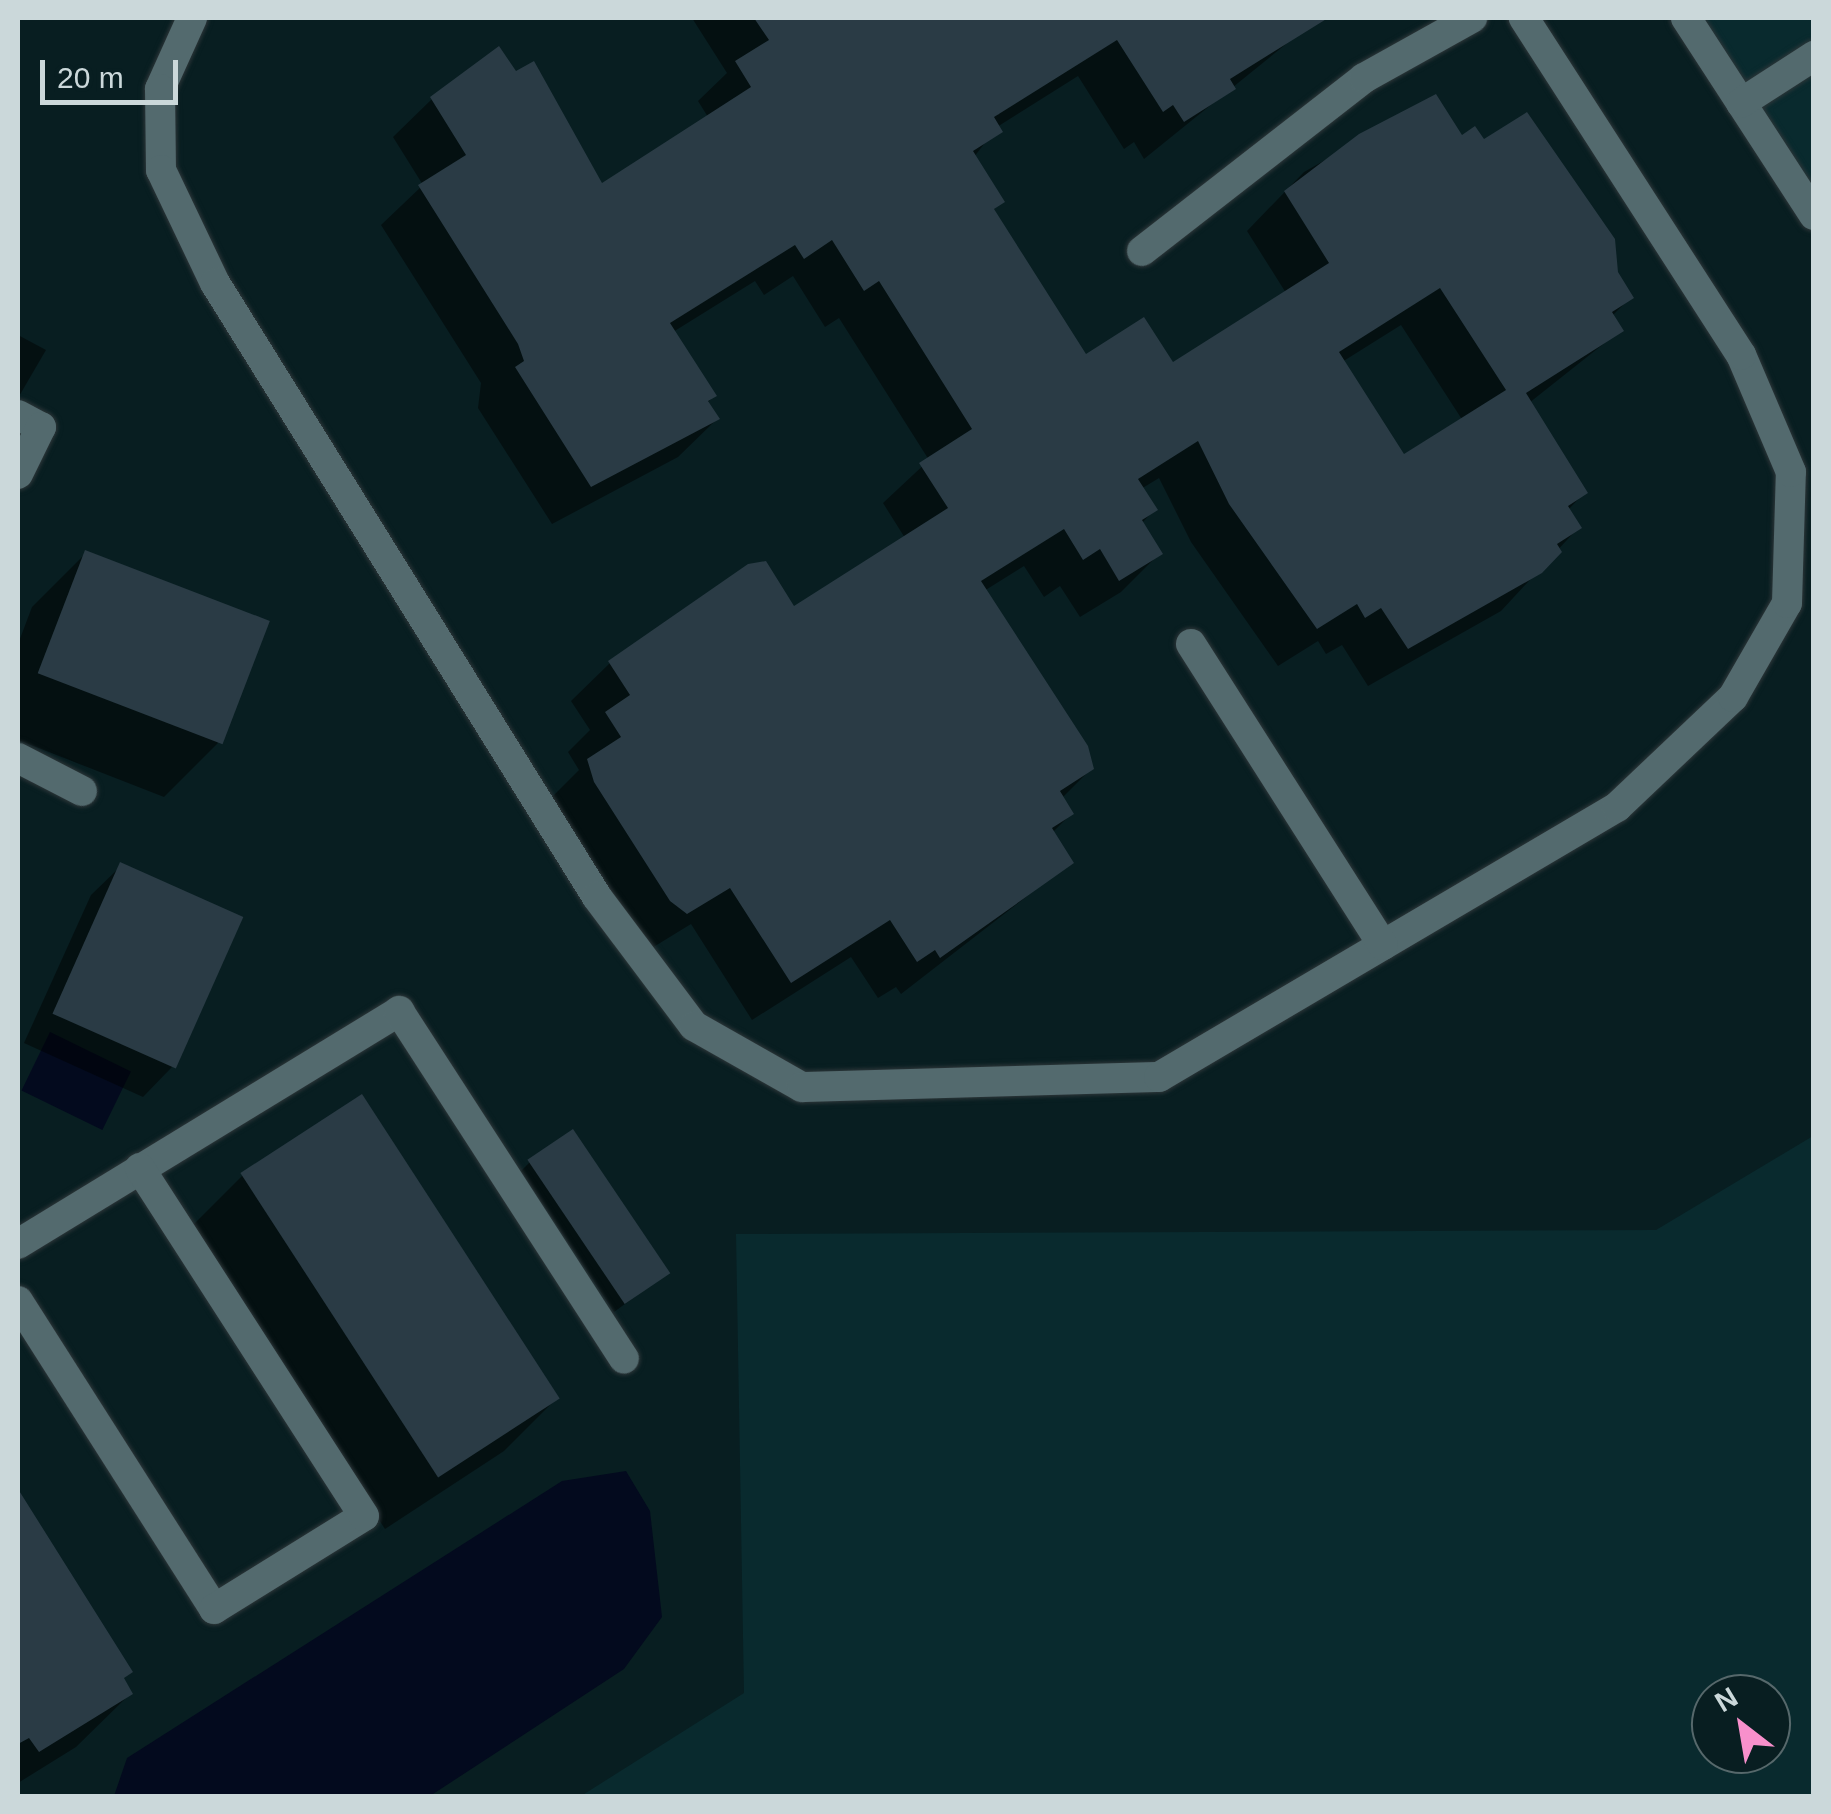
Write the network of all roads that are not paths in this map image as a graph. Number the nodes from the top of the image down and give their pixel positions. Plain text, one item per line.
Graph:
1 (192, 18) edge
2 (1472, 18) edge
3 (1524, 18) edge
4 (1686, 18) edge
5 (1814, 56) edge
6 (1741, 102) junction
7 (1814, 215) edge
8 (1142, 251) dead end
9 (18, 415) edge
10 (18, 474) edge
11 (1190, 644) dead end
12 (18, 758) edge
13 (82, 791) dead end
14 (1382, 945) junction
15 (140, 1168) junction
16 (18, 1244) edge
17 (18, 1300) edge
18 (624, 1359) dead end

1 - 14 street
2 - 8 street
3 - 14 street
4 - 6 street
5 - 6 street
6 - 7 street
9 - 10 street
11 - 14 street
12 - 13 street
15 - 16 street
15 - 17 street
15 - 18 street

